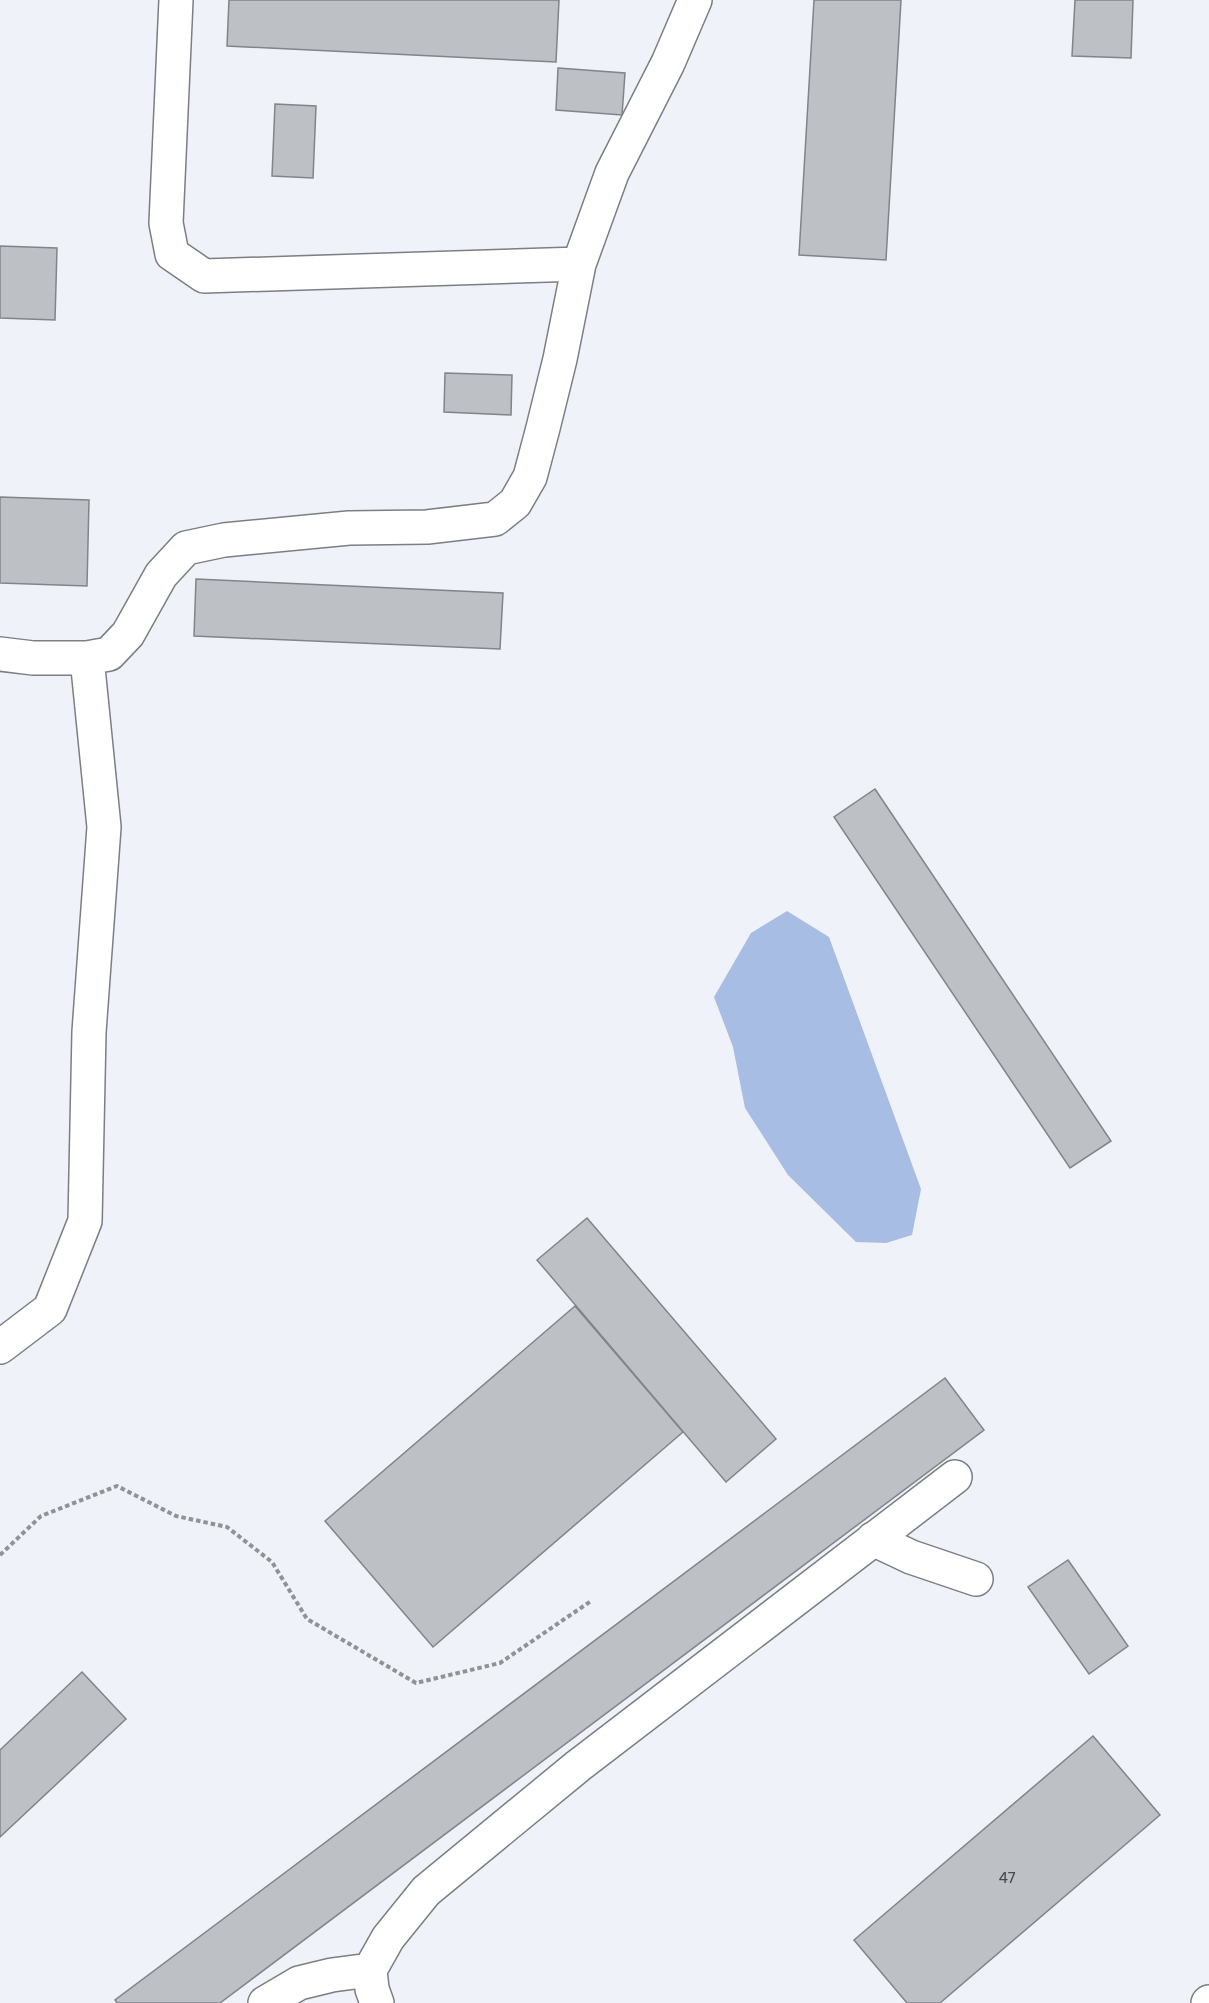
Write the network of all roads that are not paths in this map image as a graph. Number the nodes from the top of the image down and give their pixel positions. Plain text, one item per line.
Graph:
1 (176, 0) edge
2 (695, 0) edge
3 (579, 264) junction
4 (0, 654) edge
5 (87, 658) junction
6 (0, 1347) edge
7 (955, 1477) dead end
8 (873, 1539) junction
9 (976, 1579) dead end
10 (370, 1970) junction
11 (265, 2003) edge
12 (377, 2003) edge

1 - 3 street
2 - 3 street
3 - 5 street
4 - 5 street
5 - 6 street
7 - 8 street
8 - 9 street
8 - 10 street
10 - 11 street
10 - 12 street

